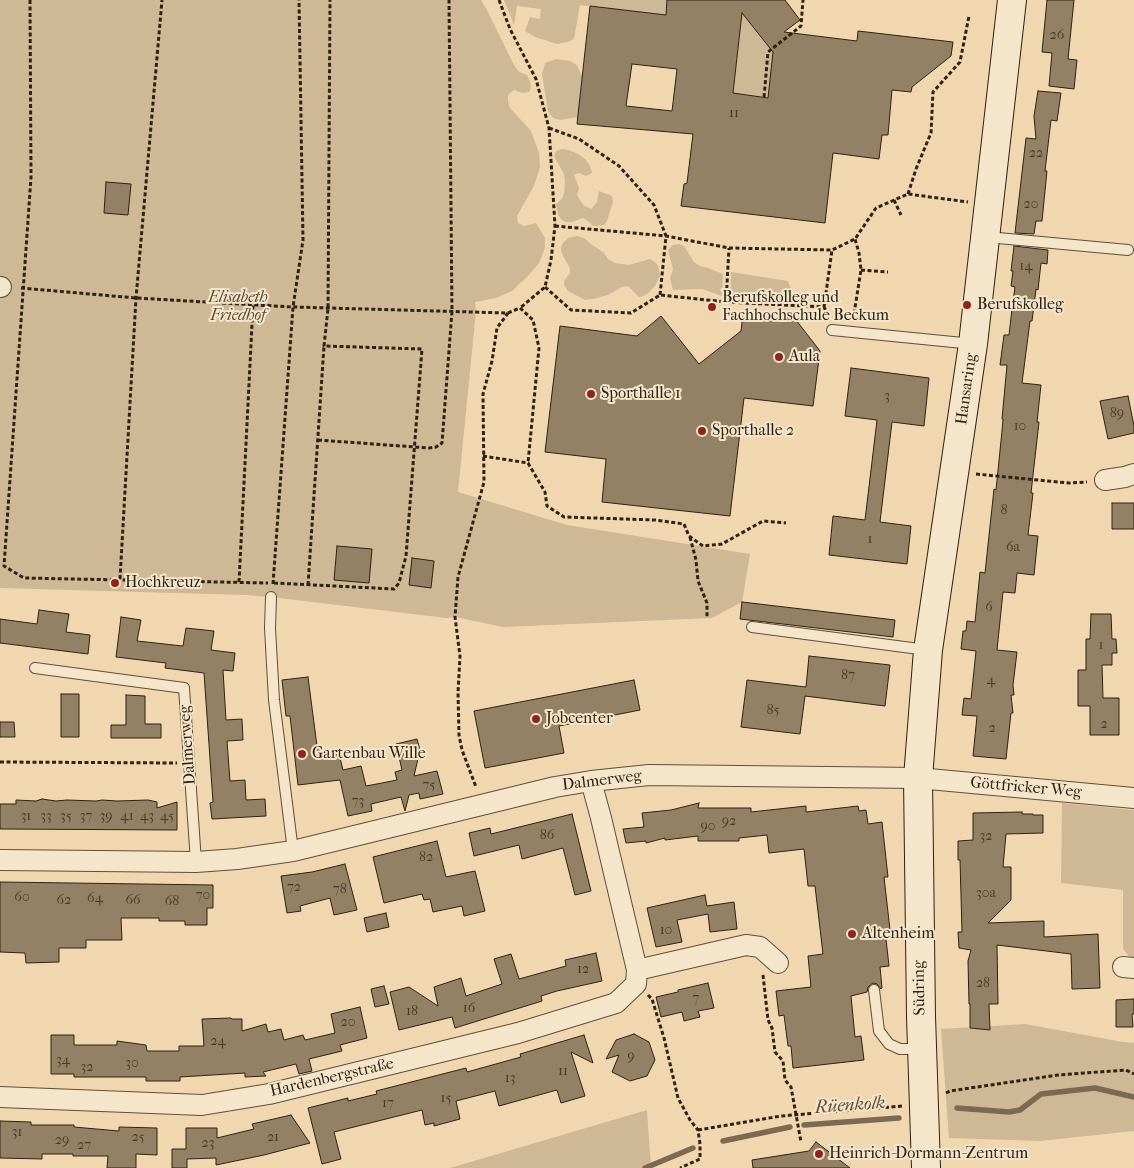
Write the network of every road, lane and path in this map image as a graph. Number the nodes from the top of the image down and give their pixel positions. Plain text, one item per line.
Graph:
1 (30, 0) edge
2 (162, 0) edge
3 (299, 0) edge
4 (330, 0) edge
5 (449, 0) edge
6 (499, 0) edge
7 (803, 0) edge
8 (1012, 0) edge
9 (969, 16) dead end
10 (764, 97) dead end
11 (549, 128) junction
12 (908, 194) junction
13 (894, 200) junction
14 (989, 204) junction
15 (901, 215) dead end
16 (555, 226) junction
17 (666, 236) junction
18 (985, 237) junction
19 (855, 239) junction
20 (729, 248) junction
21 (832, 250) junction
22 (1128, 250) dead end
23 (861, 270) junction
24 (888, 272) dead end
25 (0, 287) edge
26 (545, 287) junction
27 (23, 288) junction
28 (660, 295) junction
29 (136, 298) junction
30 (726, 302) junction
31 (254, 305) junction
32 (293, 307) junction
33 (824, 307) junction
34 (520, 308) junction
35 (328, 309) junction
36 (452, 311) junction
37 (508, 312) junction
38 (832, 330) joint
39 (851, 332) junction
40 (973, 344) junction
41 (324, 346) junction
42 (318, 440) junction
43 (414, 447) junction
44 (484, 456) junction
45 (528, 462) junction
46 (955, 472) junction
47 (1134, 474) edge
48 (1105, 480) joint
49 (786, 523) dead end
50 (689, 536) junction
51 (120, 580) junction
52 (239, 582) junction
53 (273, 583) junction
54 (308, 585) junction
55 (271, 597) dead end
56 (707, 618) dead end
57 (752, 627) dead end
58 (928, 650) junction
59 (35, 668) dead end
60 (0, 762) edge
61 (189, 763) junction
62 (918, 778) junction
63 (591, 780) junction
64 (1134, 798) edge
65 (483, 804) junction
66 (294, 851) junction
67 (0, 860) edge
68 (196, 862) junction
69 (760, 947) junction
70 (778, 962) dead end
71 (636, 977) junction
72 (874, 990) dead end
73 (922, 1050) junction
74 (1134, 1074) edge
75 (0, 1097) edge
76 (925, 1104) junction
77 (795, 1114) junction
78 (698, 1130) junction
79 (801, 1142) dead end
80 (680, 1168) edge
81 (926, 1168) edge

1 - 27 path
2 - 29 path
3 - 32 path
4 - 35 path
5 - 36 path
6 - 11 path
7 - 10 path
8 - 14 street, Hansaring
9 - 12 path
11 - 16 path
11 - 17 path
12 - 13 path
12 - 14 path
13 - 15 path
13 - 19 path
14 - 18 street, Hansaring
16 - 17 path
16 - 26 path
17 - 20 path
17 - 28 path
18 - 22 lane
18 - 40 street, Hansaring
19 - 21 path
19 - 23 path
20 - 21 path
20 - 30 path
21 - 33 path
23 - 24 path
23 - 39 path
25 - 27 path
26 - 28 path
26 - 34 path
27 - 29 path
27 - 51 path
28 - 30 path
29 - 31 path
29 - 51 path
30 - 33 path
31 - 32 path
31 - 52 path
32 - 35 path
32 - 53 path
33 - 38 path
34 - 37 path
34 - 45 path
35 - 36 path
35 - 41 path
36 - 37 path
36 - 43 path
37 - 44 path
38 - 39 lane
39 - 40 lane
40 - 46 street, Hansaring
41 - 42 path
41 - 43 path
42 - 43 path
42 - 54 path
43 - 54 path
44 - 45 path
44 - 65 path
45 - 50 path
46 - 48 path
46 - 58 street, Hansaring
47 - 48 street
49 - 50 path
50 - 56 path
51 - 52 path
52 - 53 path
53 - 54 path
55 - 66 lane
57 - 58 lane
58 - 62 street, Hansaring
59 - 61 lane, Dalmerweg
60 - 61 path
61 - 68 lane, Dalmerweg
62 - 63 street, Dalmerweg
62 - 64 street, Göttfricker Weg
62 - 73 street, Südring
63 - 65 street, Dalmerweg
63 - 71 street
65 - 66 street, Dalmerweg
66 - 68 street, Dalmerweg
67 - 68 street, Dalmerweg
69 - 70 street
69 - 71 street
69 - 77 path
71 - 75 street, Hardenbergstraße
71 - 78 path
72 - 73 lane
73 - 76 street, Südring
74 - 76 path
76 - 77 path
76 - 81 street, Südring
77 - 78 path
77 - 79 path
78 - 80 path

